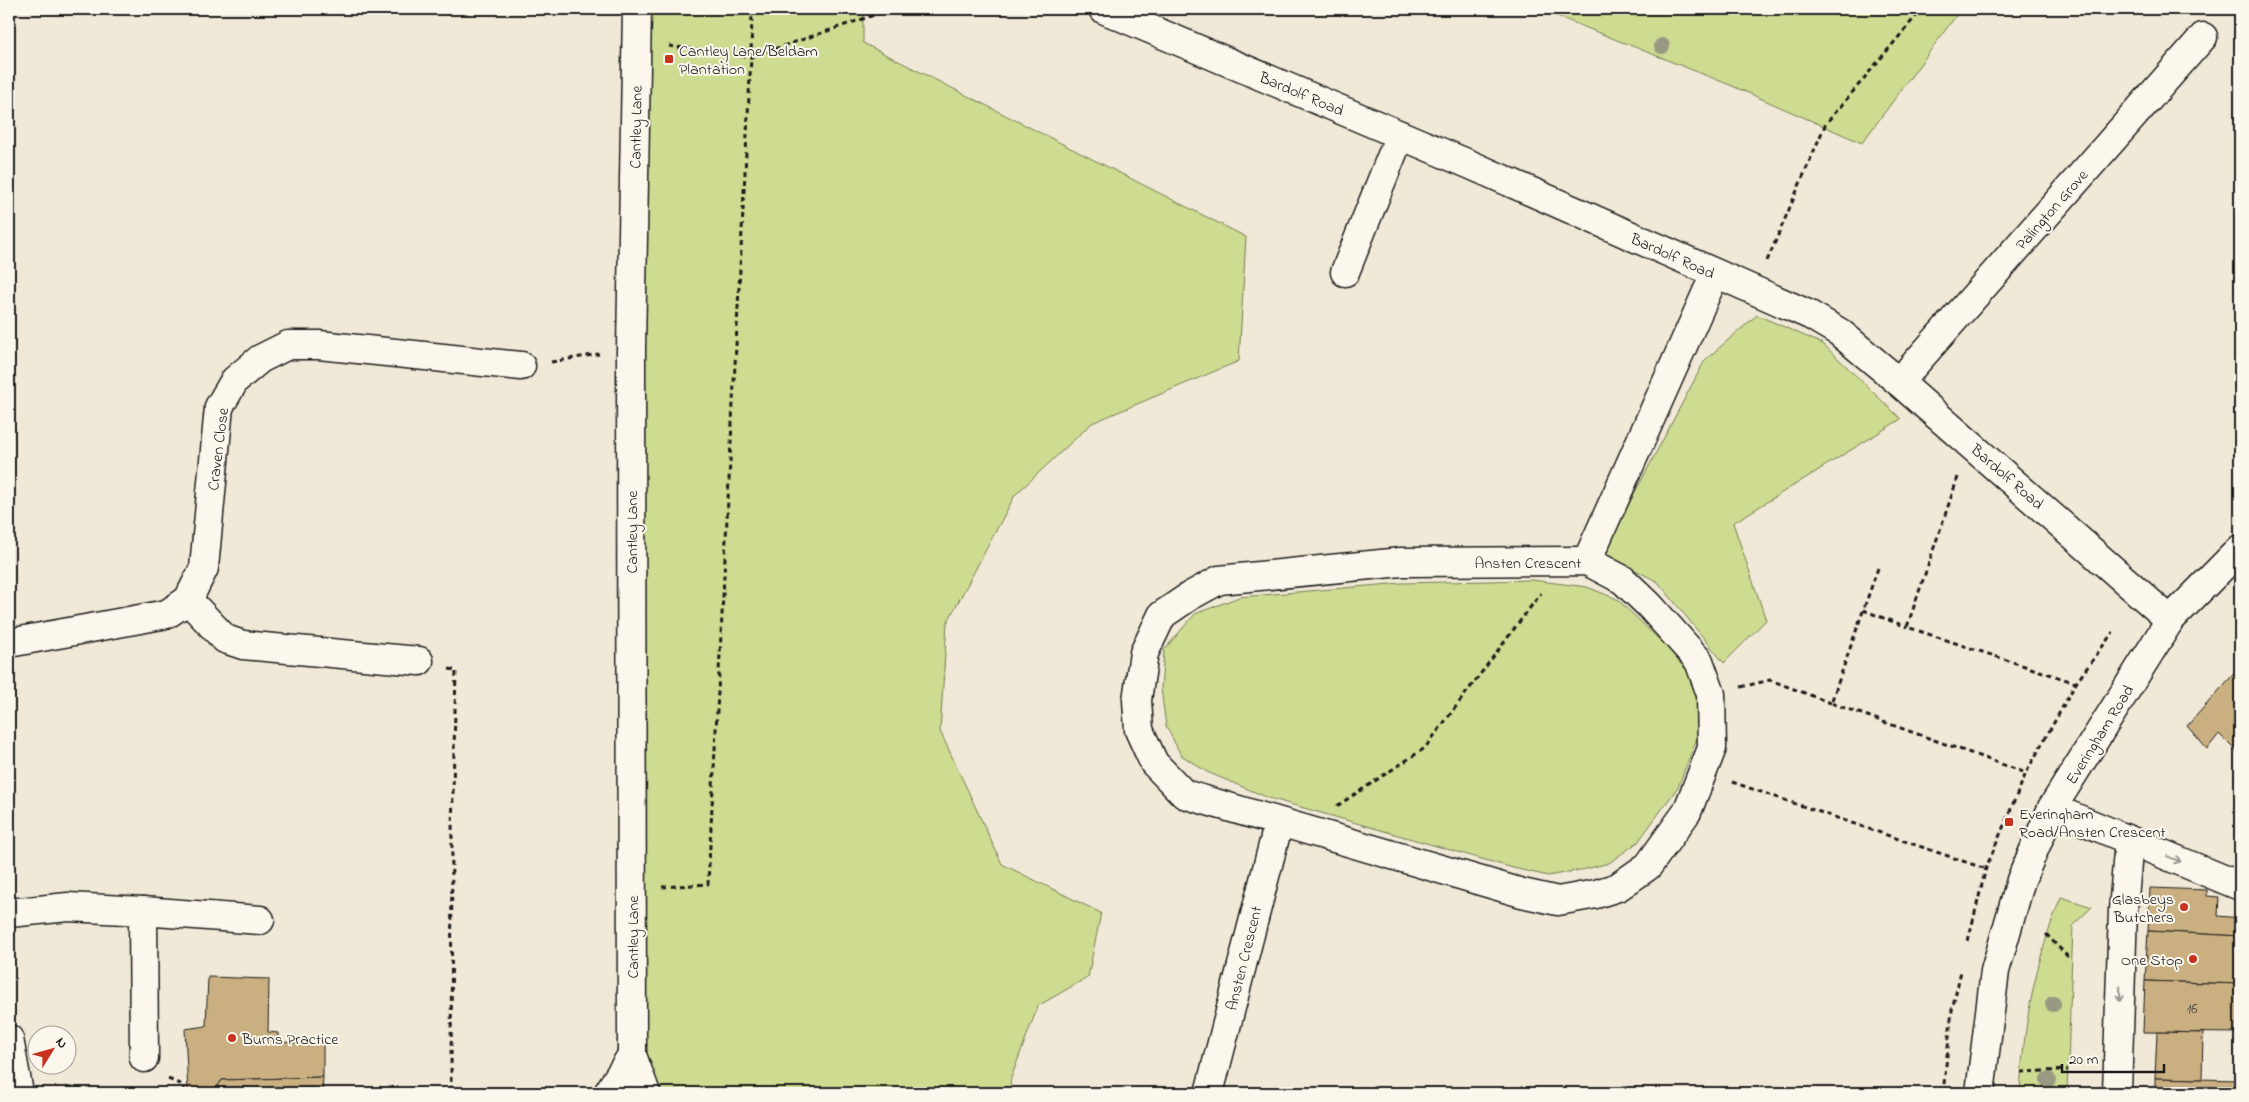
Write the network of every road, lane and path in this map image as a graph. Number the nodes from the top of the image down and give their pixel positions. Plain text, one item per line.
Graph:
1 (637, 9) edge
2 (752, 9) edge
3 (892, 9) edge
4 (1103, 9) edge
5 (1922, 9) edge
6 (2203, 37) dead end
7 (637, 41) junction
8 (751, 57) junction
9 (1400, 135) junction
10 (1345, 272) dead end
11 (1715, 274) junction
12 (1755, 291) junction
13 (630, 349) junction
14 (521, 366) joint
15 (1899, 382) junction
16 (1970, 443) junction
17 (2240, 549) edge
18 (1575, 562) junction
19 (1878, 568) dead end
20 (188, 600) junction
21 (1863, 610) junction
22 (2170, 620) junction
23 (1907, 627) junction
24 (9, 643) edge
25 (419, 661) joint
26 (2076, 684) dead end
27 (1711, 694) junction
28 (1831, 703) junction
29 (1702, 773) junction
30 (2026, 773) dead end
31 (2052, 808) junction
32 (1290, 826) junction
33 (2129, 840) junction
34 (2021, 880) junction
35 (2240, 886) edge
36 (632, 889) junction
37 (143, 911) junction
38 (9, 913) edge
39 (260, 920) dead end
40 (2046, 934) dead end
41 (2071, 960) dead end
42 (9, 1039) edge
43 (632, 1055) junction
44 (152, 1066) joint
45 (2068, 1070) dead end
46 (2021, 1072) dead end
47 (20, 1093) edge
48 (185, 1093) edge
49 (451, 1093) edge
50 (608, 1093) edge
51 (646, 1093) edge
52 (1210, 1093) edge
53 (1980, 1093) edge
54 (2117, 1093) edge

1 - 7 street, Cantley Lane
2 - 8 path
3 - 8 path
4 - 9 street, Bardolf Road
5 - 12 path
6 - 15 street, Palington Grove
7 - 8 path
7 - 13 street, Cantley Lane
8 - 36 path
9 - 10 street
9 - 11 street, Bardolf Road
11 - 12 street, Bardolf Road
11 - 18 street
12 - 15 street, Bardolf Road
13 - 14 path
13 - 36 street, Cantley Lane
14 - 20 street, Craven Close
15 - 16 street, Bardolf Road
16 - 22 street, Bardolf Road
16 - 23 path
17 - 22 street, Everingham Road
18 - 27 street, Ansten Crescent
18 - 32 path
18 - 32 street, Ansten Crescent
19 - 21 path
20 - 24 street
20 - 25 street
21 - 23 path
21 - 28 path
22 - 31 street, Everingham Road
23 - 26 path
25 - 49 path
27 - 28 path
27 - 29 street, Ansten Crescent
28 - 30 path
29 - 32 street, Ansten Crescent
29 - 34 path
31 - 33 street
31 - 34 street, Everingham Road
32 - 52 street, Ansten Crescent
33 -> 35 street
33 -> 54 street
34 - 53 street, Everingham Road
36 - 43 street, Cantley Lane
37 - 38 street
37 - 39 street
37 - 44 street
40 - 41 path
42 - 47 street
43 - 50 street
43 - 51 street, Cantley Lane
44 - 48 path
45 - 46 path

